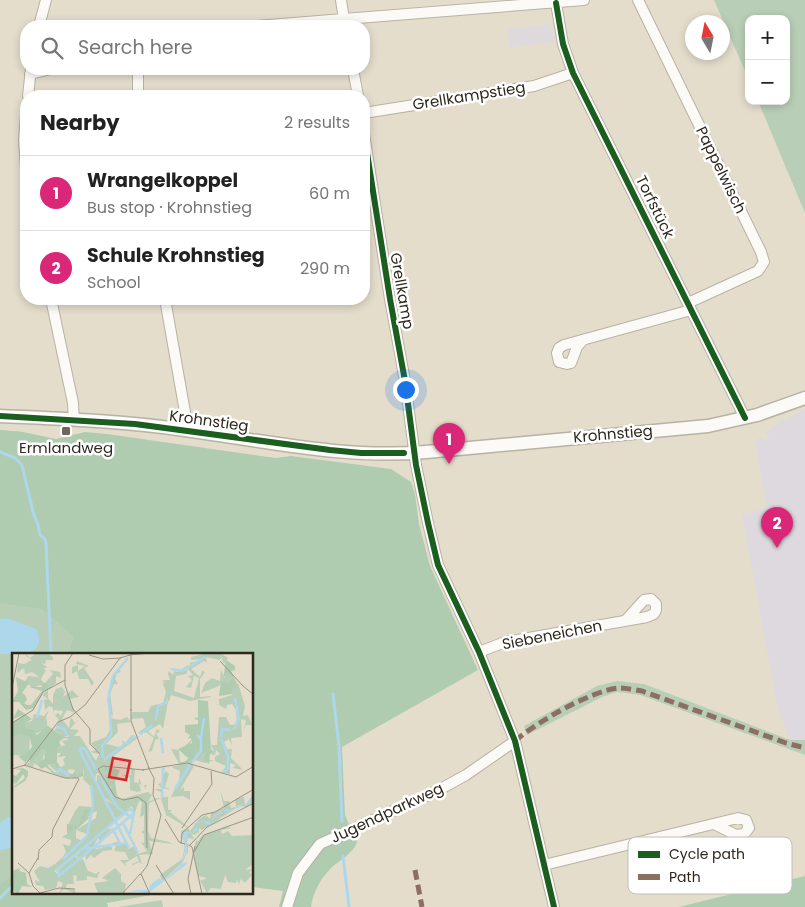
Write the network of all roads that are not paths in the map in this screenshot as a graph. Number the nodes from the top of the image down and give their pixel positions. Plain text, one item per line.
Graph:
1 (46, 0) edge
2 (341, 0) edge
3 (584, 0) edge
4 (638, 0) edge
5 (556, 3) junction
6 (41, 20) edge
7 (344, 20) edge
8 (370, 21) edge
9 (574, 73) junction
10 (31, 75) edge
11 (138, 75) edge
12 (354, 75) edge
13 (29, 90) edge
14 (138, 90) edge
15 (357, 90) edge
16 (370, 112) edge
17 (370, 174) edge
18 (51, 305) edge
19 (166, 305) edge
20 (690, 307) junction
21 (582, 341) dead end
22 (805, 398) edge
23 (0, 416) edge
24 (745, 418) junction
25 (74, 420) junction
26 (183, 429) junction
27 (414, 453) junction
28 (625, 621) dead end
29 (479, 652) junction
30 (515, 742) junction
31 (714, 824) dead end
32 (660, 837) edge
33 (628, 845) edge
34 (544, 865) junction
35 (286, 907) edge
36 (554, 907) edge

1 - 6 street
2 - 7 street
3 - 5 street
4 - 20 street, Pappelwisch
5 - 8 street
5 - 9 street, Torfstück
9 - 16 street, Grellkampstieg
9 - 20 street, Torfstück
10 - 13 street
11 - 14 street
12 - 15 street
17 - 27 street, Grellkamp
18 - 25 street
19 - 26 street
20 - 21 street
20 - 24 street, Torfstück
22 - 24 main road, Krohnstieg
23 - 25 main road, Krohnstieg
24 - 27 main road, Krohnstieg
25 - 26 main road, Krohnstieg
26 - 27 main road, Krohnstieg
27 - 29 street, Grellkamp
28 - 29 street, Siebeneichen
29 - 30 street, Grellkamp
30 - 34 street, Grellkamp
30 - 35 street, Jugendparkweg
31 - 32 street
33 - 34 street
34 - 36 street, Grellkamp

